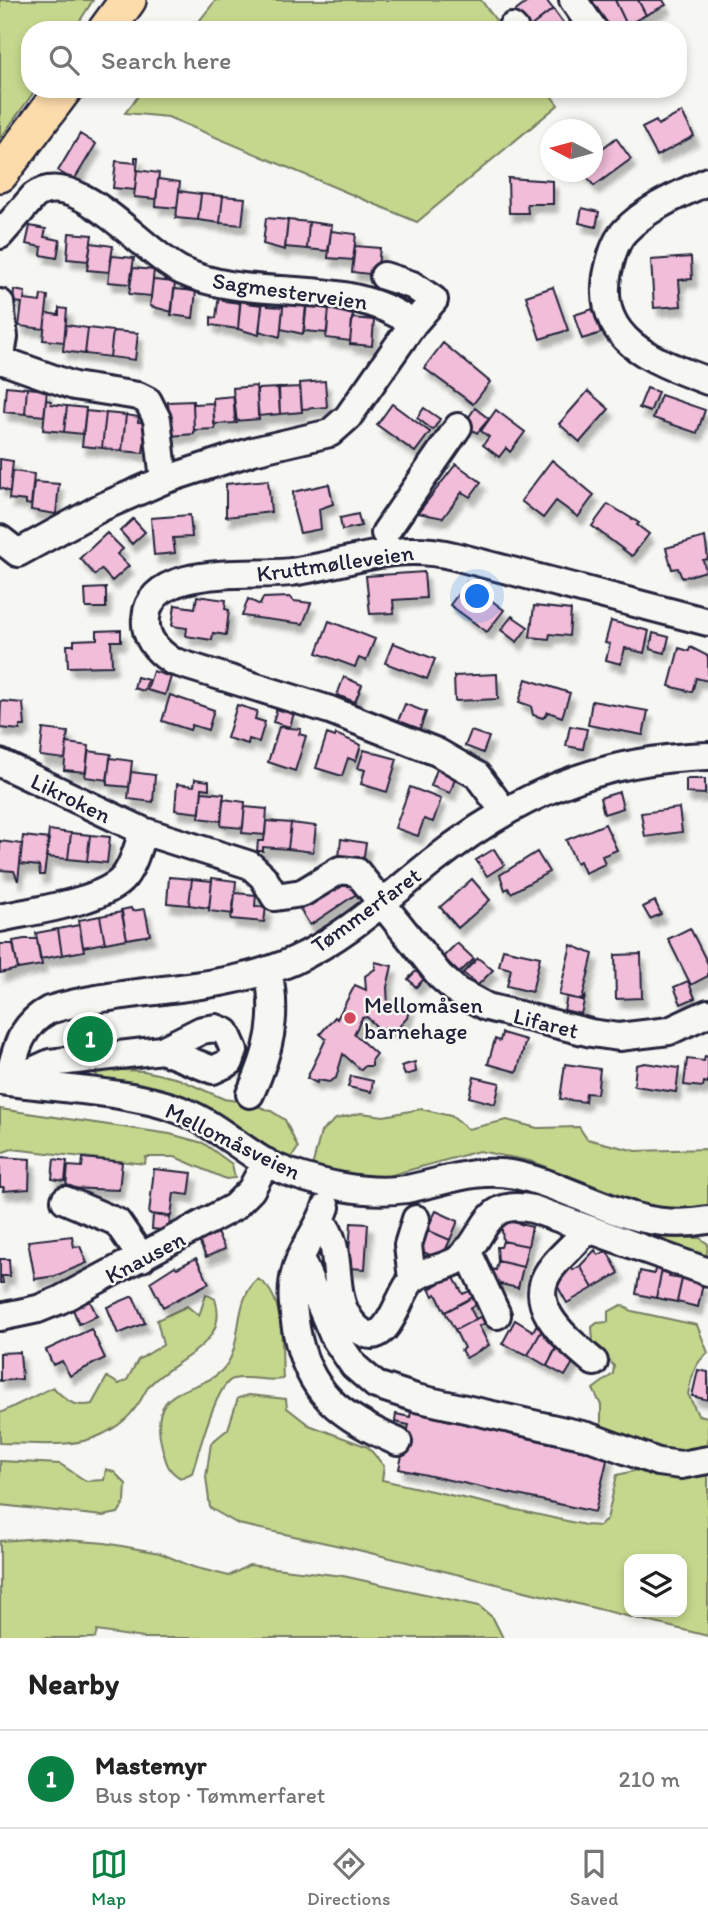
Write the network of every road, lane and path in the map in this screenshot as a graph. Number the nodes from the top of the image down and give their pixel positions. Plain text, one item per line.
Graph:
1 (128, 0) edge
2 (573, 0) edge
3 (113, 21) edge
4 (588, 21) edge
5 (57, 98) edge
6 (0, 174) edge
7 (708, 181) edge
8 (0, 235) edge
9 (384, 276) dead end
10 (0, 303) edge
11 (412, 324) junction
12 (0, 361) edge
13 (708, 381) edge
14 (458, 427) dead end
15 (164, 480) junction
16 (384, 531) junction
17 (0, 539) edge
18 (708, 622) edge
19 (708, 756) edge
20 (0, 763) edge
21 (504, 811) junction
22 (143, 831) junction
23 (275, 897) joint
24 (382, 904) junction
25 (0, 918) edge
26 (268, 970) junction
27 (708, 1013) edge
28 (162, 1050) dead end
29 (4, 1082) edge
30 (250, 1094) dead end
31 (266, 1162) junction
32 (331, 1185) junction
33 (65, 1200) dead end
34 (416, 1219) dead end
35 (708, 1220) edge
36 (321, 1221) junction
37 (586, 1230) junction
38 (467, 1250) junction
39 (142, 1258) junction
40 (300, 1258) junction
41 (708, 1272) edge
42 (412, 1279) junction
43 (497, 1315) dead end
44 (0, 1317) edge
45 (594, 1362) dead end
46 (398, 1442) dead end
47 (708, 1460) edge

1 - 3 main road
2 - 4 street
5 - 6 main road
7 - 13 street
8 - 11 street, Sagmesterveien
9 - 11 street
10 - 12 street
11 - 15 street
12 - 15 street
14 - 16 street
15 - 17 street
16 - 18 street, Kruttmølleveien
16 - 21 street, Kruttmølleveien
19 - 21 street, Tømmerfaret
20 - 22 street, Likroken
21 - 24 street, Tømmerfaret
22 - 23 street, Likroken
22 - 25 street
23 - 24 street, Lifaret
24 - 26 street, Tømmerfaret
24 - 27 street, Lifaret
26 - 29 street, Tømmerfaret
26 - 30 street
28 - 29 street
29 - 31 street, Mellomåsveien
31 - 32 street, Mellomåsveien
31 - 39 street, Knausen
32 - 35 street, Mellomåsveien
32 - 36 street
33 - 39 street
34 - 42 street
36 - 40 street
36 - 42 street
37 - 38 street
37 - 41 street
37 - 45 street
38 - 42 street
38 - 43 street
39 - 44 street, Knausen
40 - 46 street
40 - 47 street

